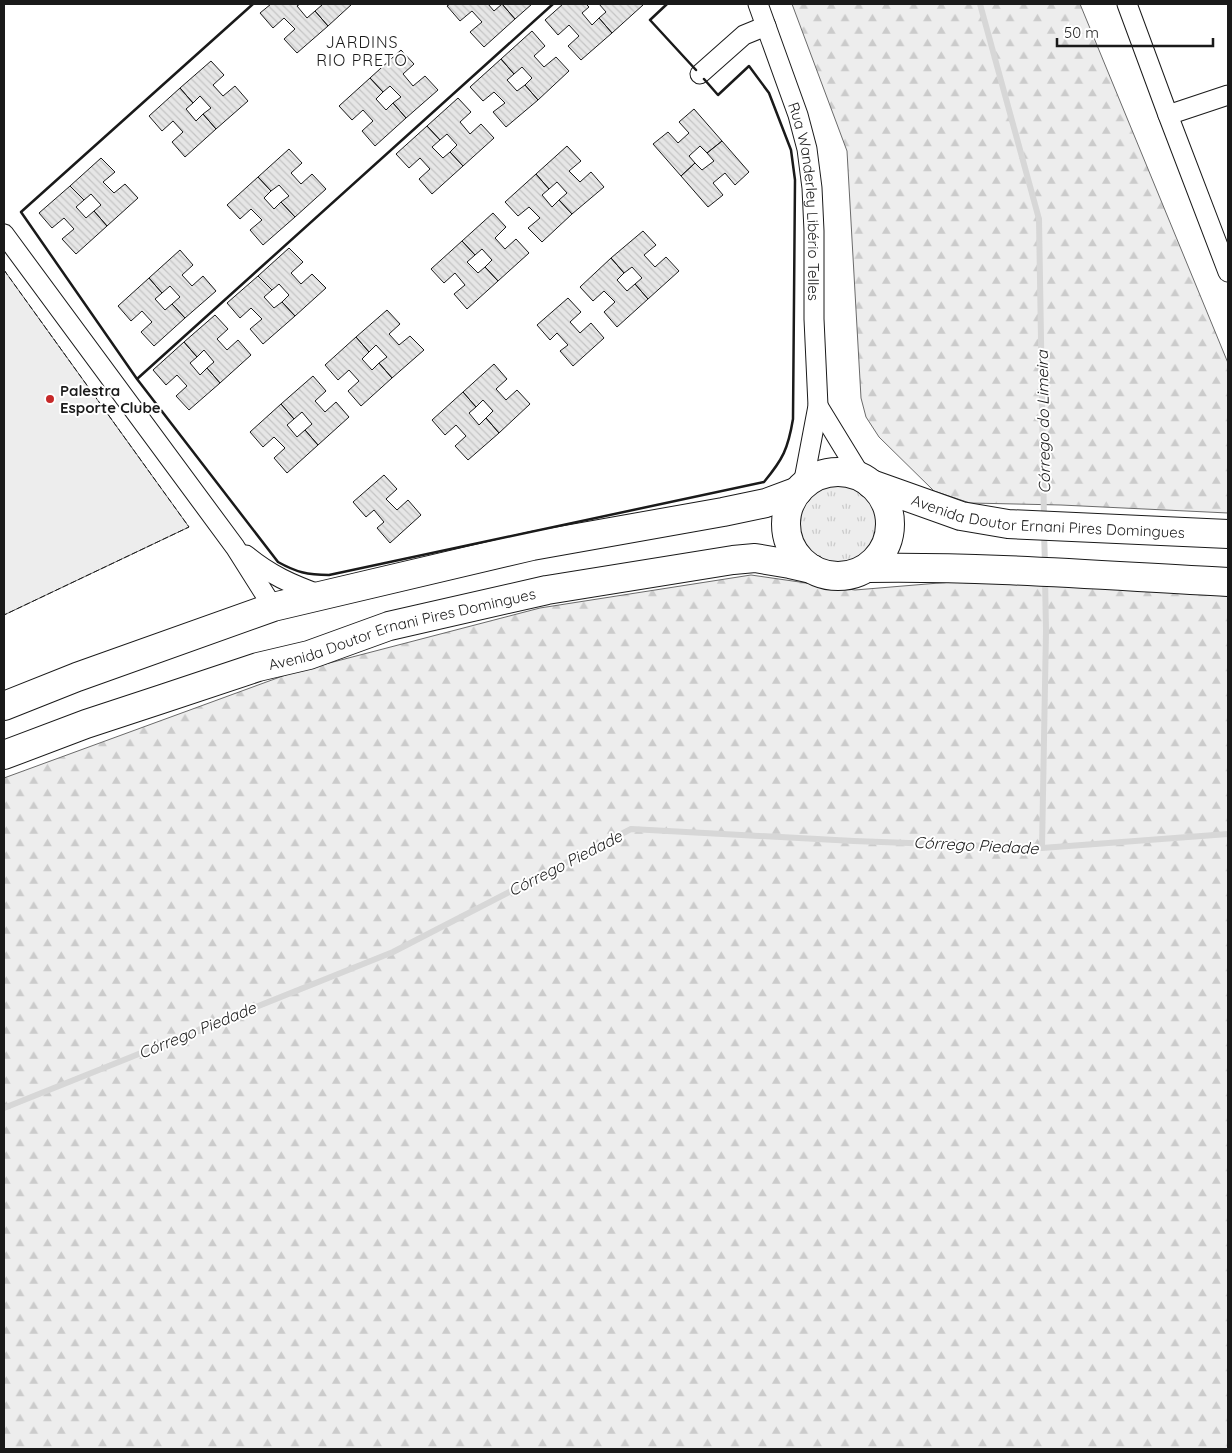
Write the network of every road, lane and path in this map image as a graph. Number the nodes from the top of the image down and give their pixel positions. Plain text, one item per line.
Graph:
1 (758, 4) edge
2 (1127, 4) edge
3 (766, 26) junction
4 (700, 74) dead end
5 (1228, 95) edge
6 (1168, 115) junction
7 (4, 234) edge
8 (1228, 272) edge
9 (818, 406) junction
10 (867, 481) junction
11 (800, 488) junction
12 (1228, 534) edge
13 (235, 546) junction
14 (867, 568) junction
15 (812, 569) junction
16 (1228, 582) edge
17 (321, 595) junction
18 (273, 607) junction
19 (4, 706) edge
20 (4, 755) edge

1 - 3 street, Rua Wanderley Libério Telles
2 - 6 street
3 - 4 street
3 - 9 street, Rua Wanderley Libério Telles
5 - 6 street
6 - 8 street
7 - 13 street
9 - 10 street, Rua Wanderley Libério Telles
9 - 11 street, Rua Wanderley Libério Telles
10 - 11 main road
10 - 12 main road, Avenida Doutor Ernani Pires Domingues
10 - 14 main road
11 - 15 main road
11 - 17 main road
13 - 17 street
13 - 18 street
14 - 15 main road
14 - 16 main road
15 - 20 main road, Avenida Doutor Ernani Pires Domingues
17 - 18 main road
18 - 19 main road

